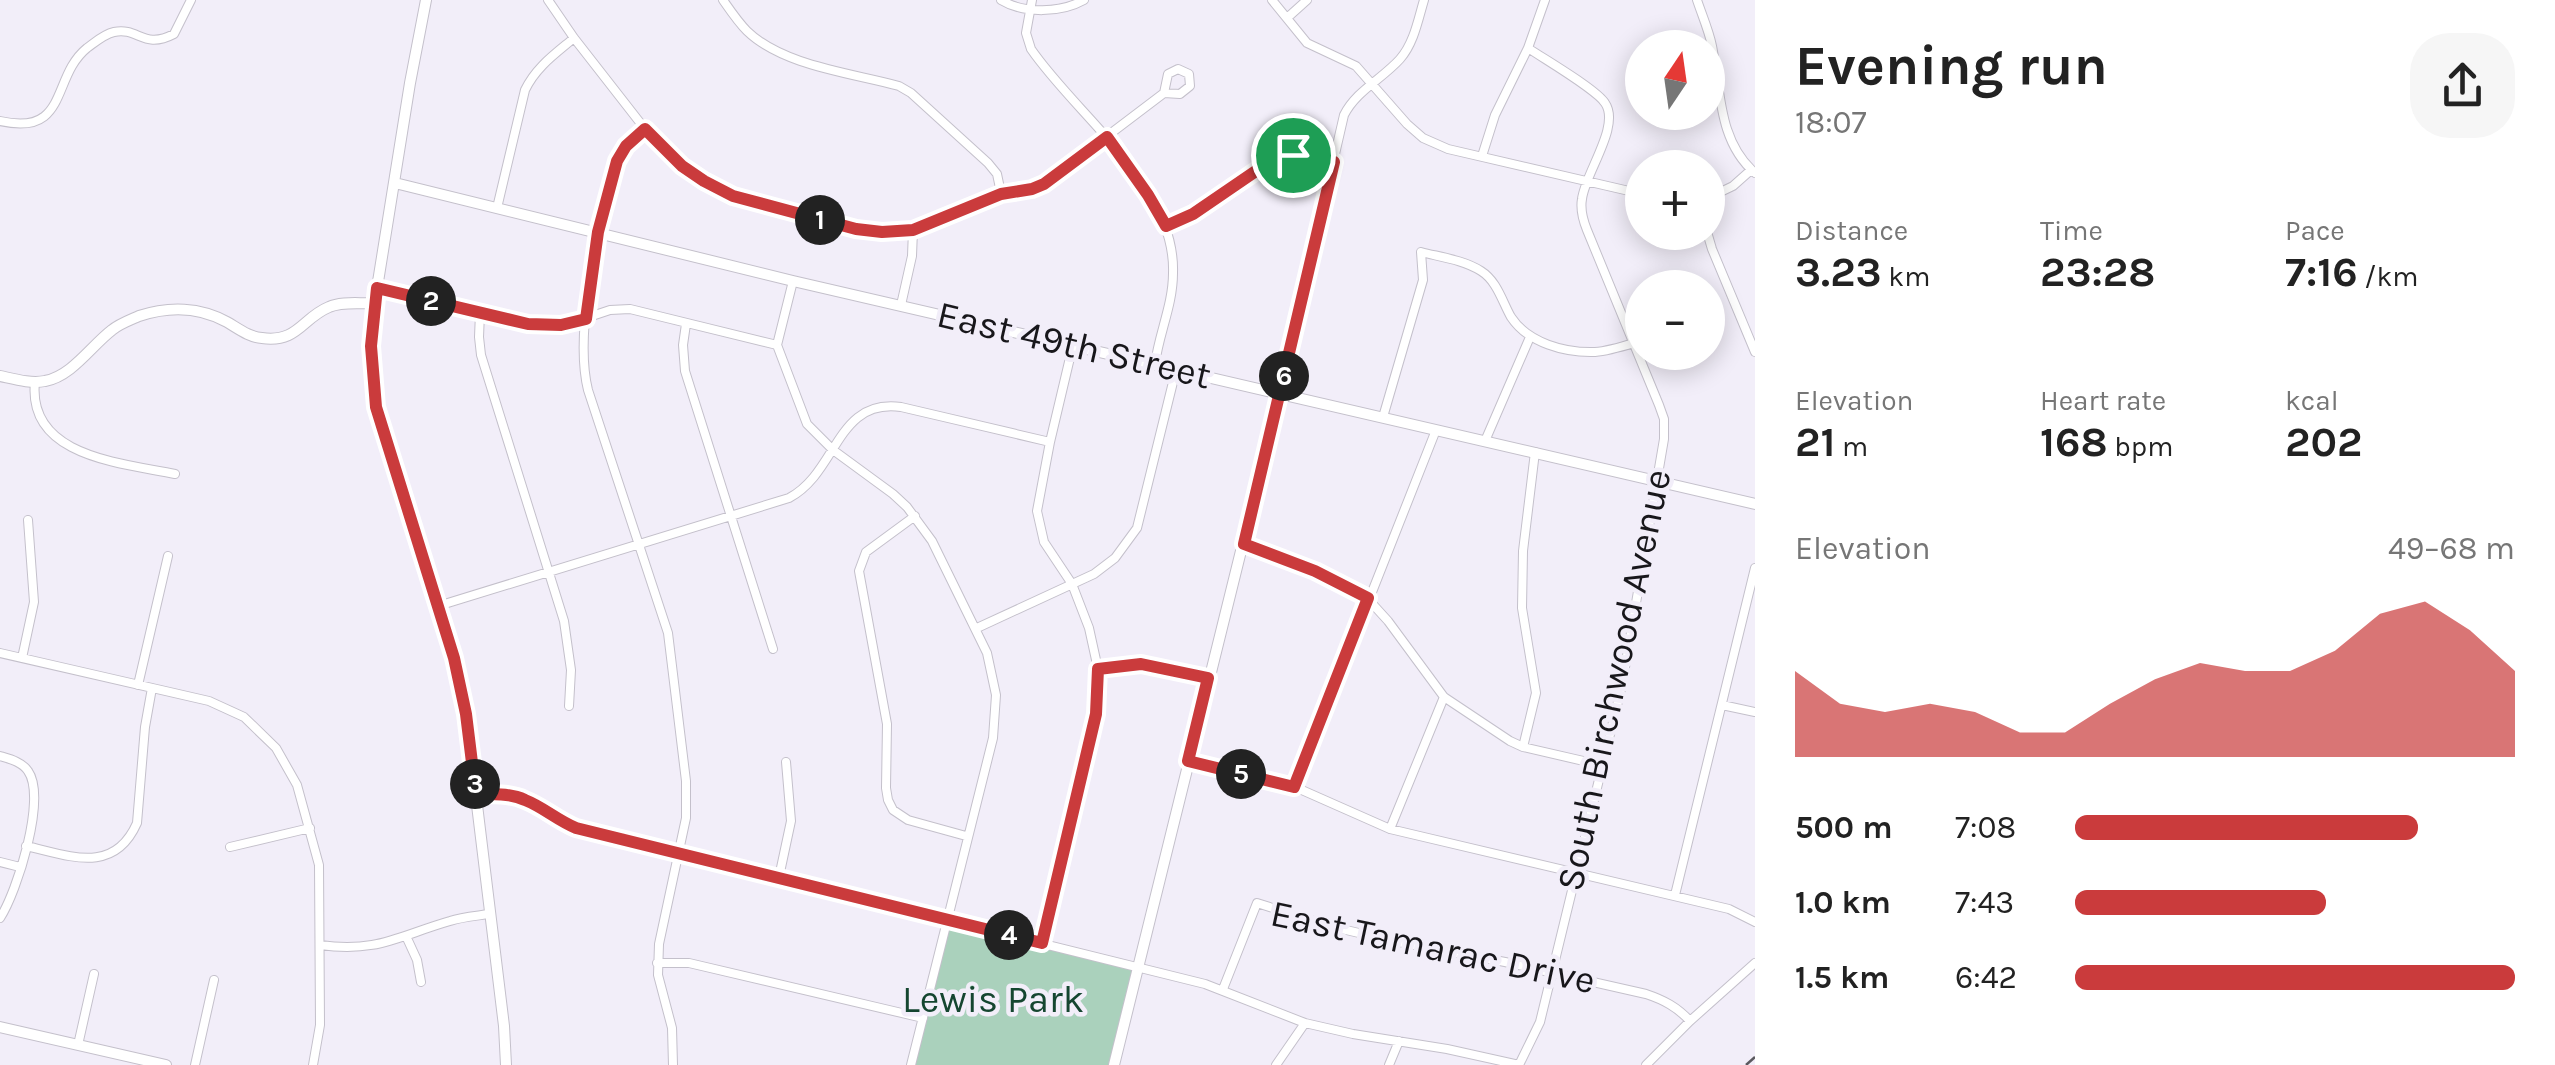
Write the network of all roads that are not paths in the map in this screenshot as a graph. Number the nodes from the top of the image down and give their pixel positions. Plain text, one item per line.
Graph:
1 (191, 0) edge
2 (426, 0) edge
3 (548, 0) edge
4 (722, 0) edge
5 (1001, 0) edge
6 (1084, 0) edge
7 (1274, 0) edge
8 (1308, 0) edge
9 (1424, 0) edge
10 (1545, 0) edge
11 (1697, 0) edge
12 (1031, 5) edge
13 (1287, 18) junction
14 (574, 38) junction
15 (1528, 48) junction
16 (1373, 83) junction
17 (1164, 93) dead end
18 (0, 121) edge
19 (645, 129) junction
20 (1107, 137) junction
21 (1482, 156) junction
22 (1334, 162) junction
23 (1753, 172) edge
24 (1587, 181) junction
25 (394, 183) junction
26 (1625, 190) edge
27 (1725, 190) edge
28 (1001, 194) junction
29 (497, 208) junction
30 (1166, 226) junction
31 (913, 230) junction
32 (598, 232) junction
33 (1712, 250) edge
34 (793, 280) junction
35 (377, 288) junction
36 (374, 303) junction
37 (901, 304) junction
38 (480, 313) junction
39 (586, 319) junction
40 (1625, 322) edge
41 (686, 324) junction
42 (1530, 337) junction
43 (778, 344) junction
44 (1073, 344) junction
45 (1625, 346) edge
46 (1755, 352) edge
47 (1155, 364) junction
48 (1176, 370) junction
49 (1644, 370) edge
50 (0, 376) edge
51 (34, 382) junction
52 (1280, 393) junction
53 (1383, 417) junction
54 (1436, 430) junction
55 (1485, 440) junction
56 (1050, 442) junction
57 (833, 450) junction
58 (1535, 452) junction
59 (175, 474) dead end
60 (1656, 480) junction
61 (1755, 504) edge
62 (732, 516) junction
63 (914, 516) junction
64 (28, 520) dead end
65 (640, 544) junction
66 (1244, 544) junction
67 (168, 556) dead end
68 (1755, 568) edge
69 (549, 574) junction
70 (1072, 584) junction
71 (1368, 598) junction
72 (438, 606) junction
73 (976, 628) junction
74 (773, 649) dead end
75 (0, 653) edge
76 (22, 658) junction
77 (1098, 669) junction
78 (1208, 678) junction
79 (138, 685) junction
80 (152, 688) junction
81 (1444, 697) junction
82 (1722, 705) junction
83 (569, 706) dead end
84 (1755, 712) edge
85 (1522, 746) junction
86 (0, 756) edge
87 (1188, 761) junction
88 (786, 762) dead end
89 (1600, 765) junction
90 (1294, 787) junction
91 (476, 795) junction
92 (310, 828) junction
93 (1390, 828) junction
94 (966, 836) junction
95 (26, 846) junction
96 (230, 847) dead end
97 (679, 854) junction
98 (0, 862) edge
99 (20, 867) junction
100 (1575, 873) junction
101 (779, 877) junction
102 (1675, 895) junction
103 (489, 914) junction
104 (0, 918) edge
105 (946, 920) junction
106 (1755, 922) edge
107 (406, 936) junction
108 (1042, 943) junction
109 (320, 945) junction
110 (657, 963) junction
111 (1755, 964) edge
112 (1138, 968) junction
113 (1551, 973) junction
114 (94, 974) dead end
115 (214, 980) dead end
116 (420, 982) dead end
117 (1223, 989) junction
118 (923, 1018) junction
119 (1690, 1021) junction
120 (1305, 1022) junction
121 (0, 1027) edge
122 (1399, 1041) junction
123 (78, 1045) junction
124 (1117, 1064) edge
125 (166, 1065) edge
126 (194, 1065) edge
127 (314, 1065) edge
128 (506, 1065) edge
129 (672, 1065) edge
130 (911, 1065) edge
131 (1276, 1065) edge
132 (1389, 1065) edge
133 (1519, 1065) edge
134 (1646, 1065) edge

1 - 18 street
2 - 25 street
3 - 14 street
4 - 28 street
5 - 12 street
6 - 12 street
7 - 13 street
8 - 13 street
9 - 16 street
10 - 15 street
11 - 23 street
12 - 20 street
13 - 16 street
14 - 19 street
14 - 29 street
15 - 21 street
15 - 24 street, South Birchwood Avenue
16 - 21 street
16 - 22 street
17 - 20 street
19 - 31 street
19 - 32 street
20 - 28 street
20 - 30 street
21 - 24 street
22 - 30 street
22 - 52 street
23 - 27 street
24 - 26 street
24 - 40 street, South Birchwood Avenue
25 - 29 street, East 49th Street
25 - 35 street
28 - 31 street
29 - 32 street, East 49th Street
30 - 47 street
31 - 37 street
32 - 34 street, East 49th Street
32 - 39 street
33 - 46 street
34 - 37 street, East 49th Street
34 - 43 street
35 - 36 street
35 - 38 street
36 - 51 street
36 - 72 street
37 - 44 street, East 49th Street
38 - 39 street
38 - 69 street
39 - 41 street
39 - 65 street
41 - 43 street
41 - 62 street
42 - 45 street
42 - 53 street
42 - 55 street
43 - 57 street
44 - 47 street, East 49th Street
44 - 56 street
47 - 48 street, East 49th Street
48 - 52 street, East 49th Street
48 - 70 street
49 - 60 street, South Birchwood Avenue
50 - 51 street
51 - 59 street
52 - 53 street, East 49th Street
52 - 66 street
53 - 54 street, East 49th Street
54 - 55 street, East 49th Street
54 - 71 street
55 - 58 street, East 49th Street
56 - 57 street
56 - 70 street
57 - 62 street
57 - 63 street
58 - 60 street, East 49th Street
58 - 85 street
60 - 61 street, East 49th Street
60 - 89 street, South Birchwood Avenue
62 - 65 street
62 - 74 street
63 - 73 street
63 - 94 street
64 - 76 street
65 - 69 street
65 - 97 street
66 - 71 street
66 - 78 street
67 - 79 street
68 - 82 street
69 - 72 street
69 - 83 street
70 - 73 street
70 - 77 street
71 - 81 street
71 - 90 street
72 - 91 street
73 - 94 street
75 - 76 street
76 - 79 street
77 - 78 street
77 - 108 street
78 - 87 street
79 - 80 street
80 - 92 street
80 - 95 street
81 - 85 street
81 - 93 street
82 - 84 street
82 - 102 street
85 - 89 street
86 - 95 street
87 - 90 street
87 - 112 street
88 - 101 street
89 - 100 street, South Birchwood Avenue
90 - 93 street
91 - 97 street
91 - 103 street
92 - 96 street
92 - 109 street
93 - 100 street
94 - 105 street
95 - 99 street
97 - 101 street
97 - 110 street
98 - 99 street
99 - 104 street
100 - 102 street
100 - 113 street, South Birchwood Avenue
101 - 105 street
102 - 106 street
103 - 107 street
103 - 128 street
105 - 108 street
105 - 118 street
107 - 109 street
107 - 116 street
108 - 112 street
109 - 127 street
110 - 118 street
110 - 129 street
111 - 119 street
112 - 117 street
112 - 124 street
113 - 117 street, East Tamarac Drive
113 - 119 street, East Tamarac Drive
113 - 133 street, South Birchwood Avenue
114 - 123 street
115 - 126 street
117 - 120 street
118 - 130 street
119 - 134 street
120 - 122 street
120 - 131 street
121 - 123 street
122 - 132 street
122 - 133 street
123 - 125 street

